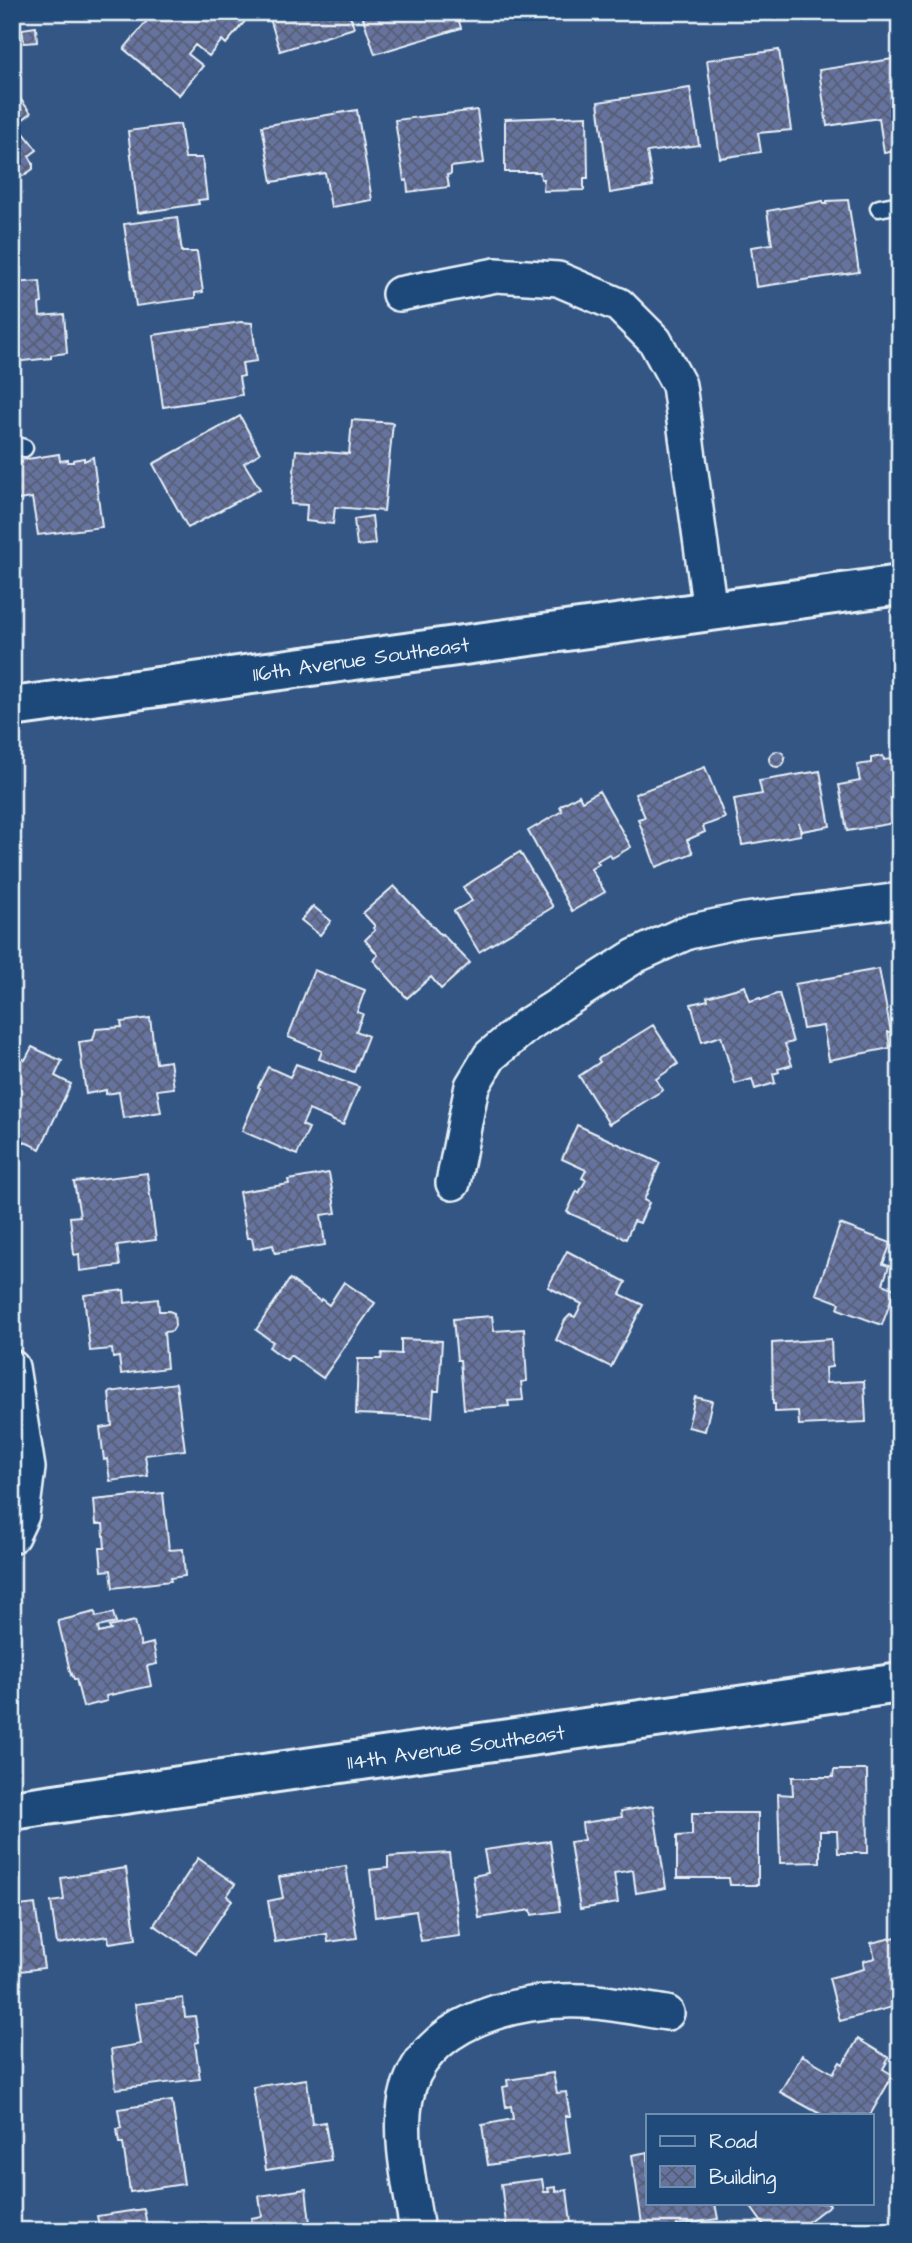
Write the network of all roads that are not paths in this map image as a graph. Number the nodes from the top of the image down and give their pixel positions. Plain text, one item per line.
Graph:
1 (900, 204) edge
2 (879, 208) dead end
3 (399, 294) dead end
4 (900, 585) edge
5 (710, 611) junction
6 (12, 707) edge
7 (900, 900) edge
8 (453, 1183) dead end
9 (12, 1367) edge
10 (12, 1536) edge
11 (900, 1683) edge
12 (12, 1811) edge
13 (667, 2013) dead end
14 (417, 2231) edge

1 - 2 lane
3 - 5 street
4 - 5 main road, 116th Avenue Southeast
5 - 6 main road, 116th Avenue Southeast
7 - 8 street
9 - 10 street
11 - 12 main road, 114th Avenue Southeast
13 - 14 street

